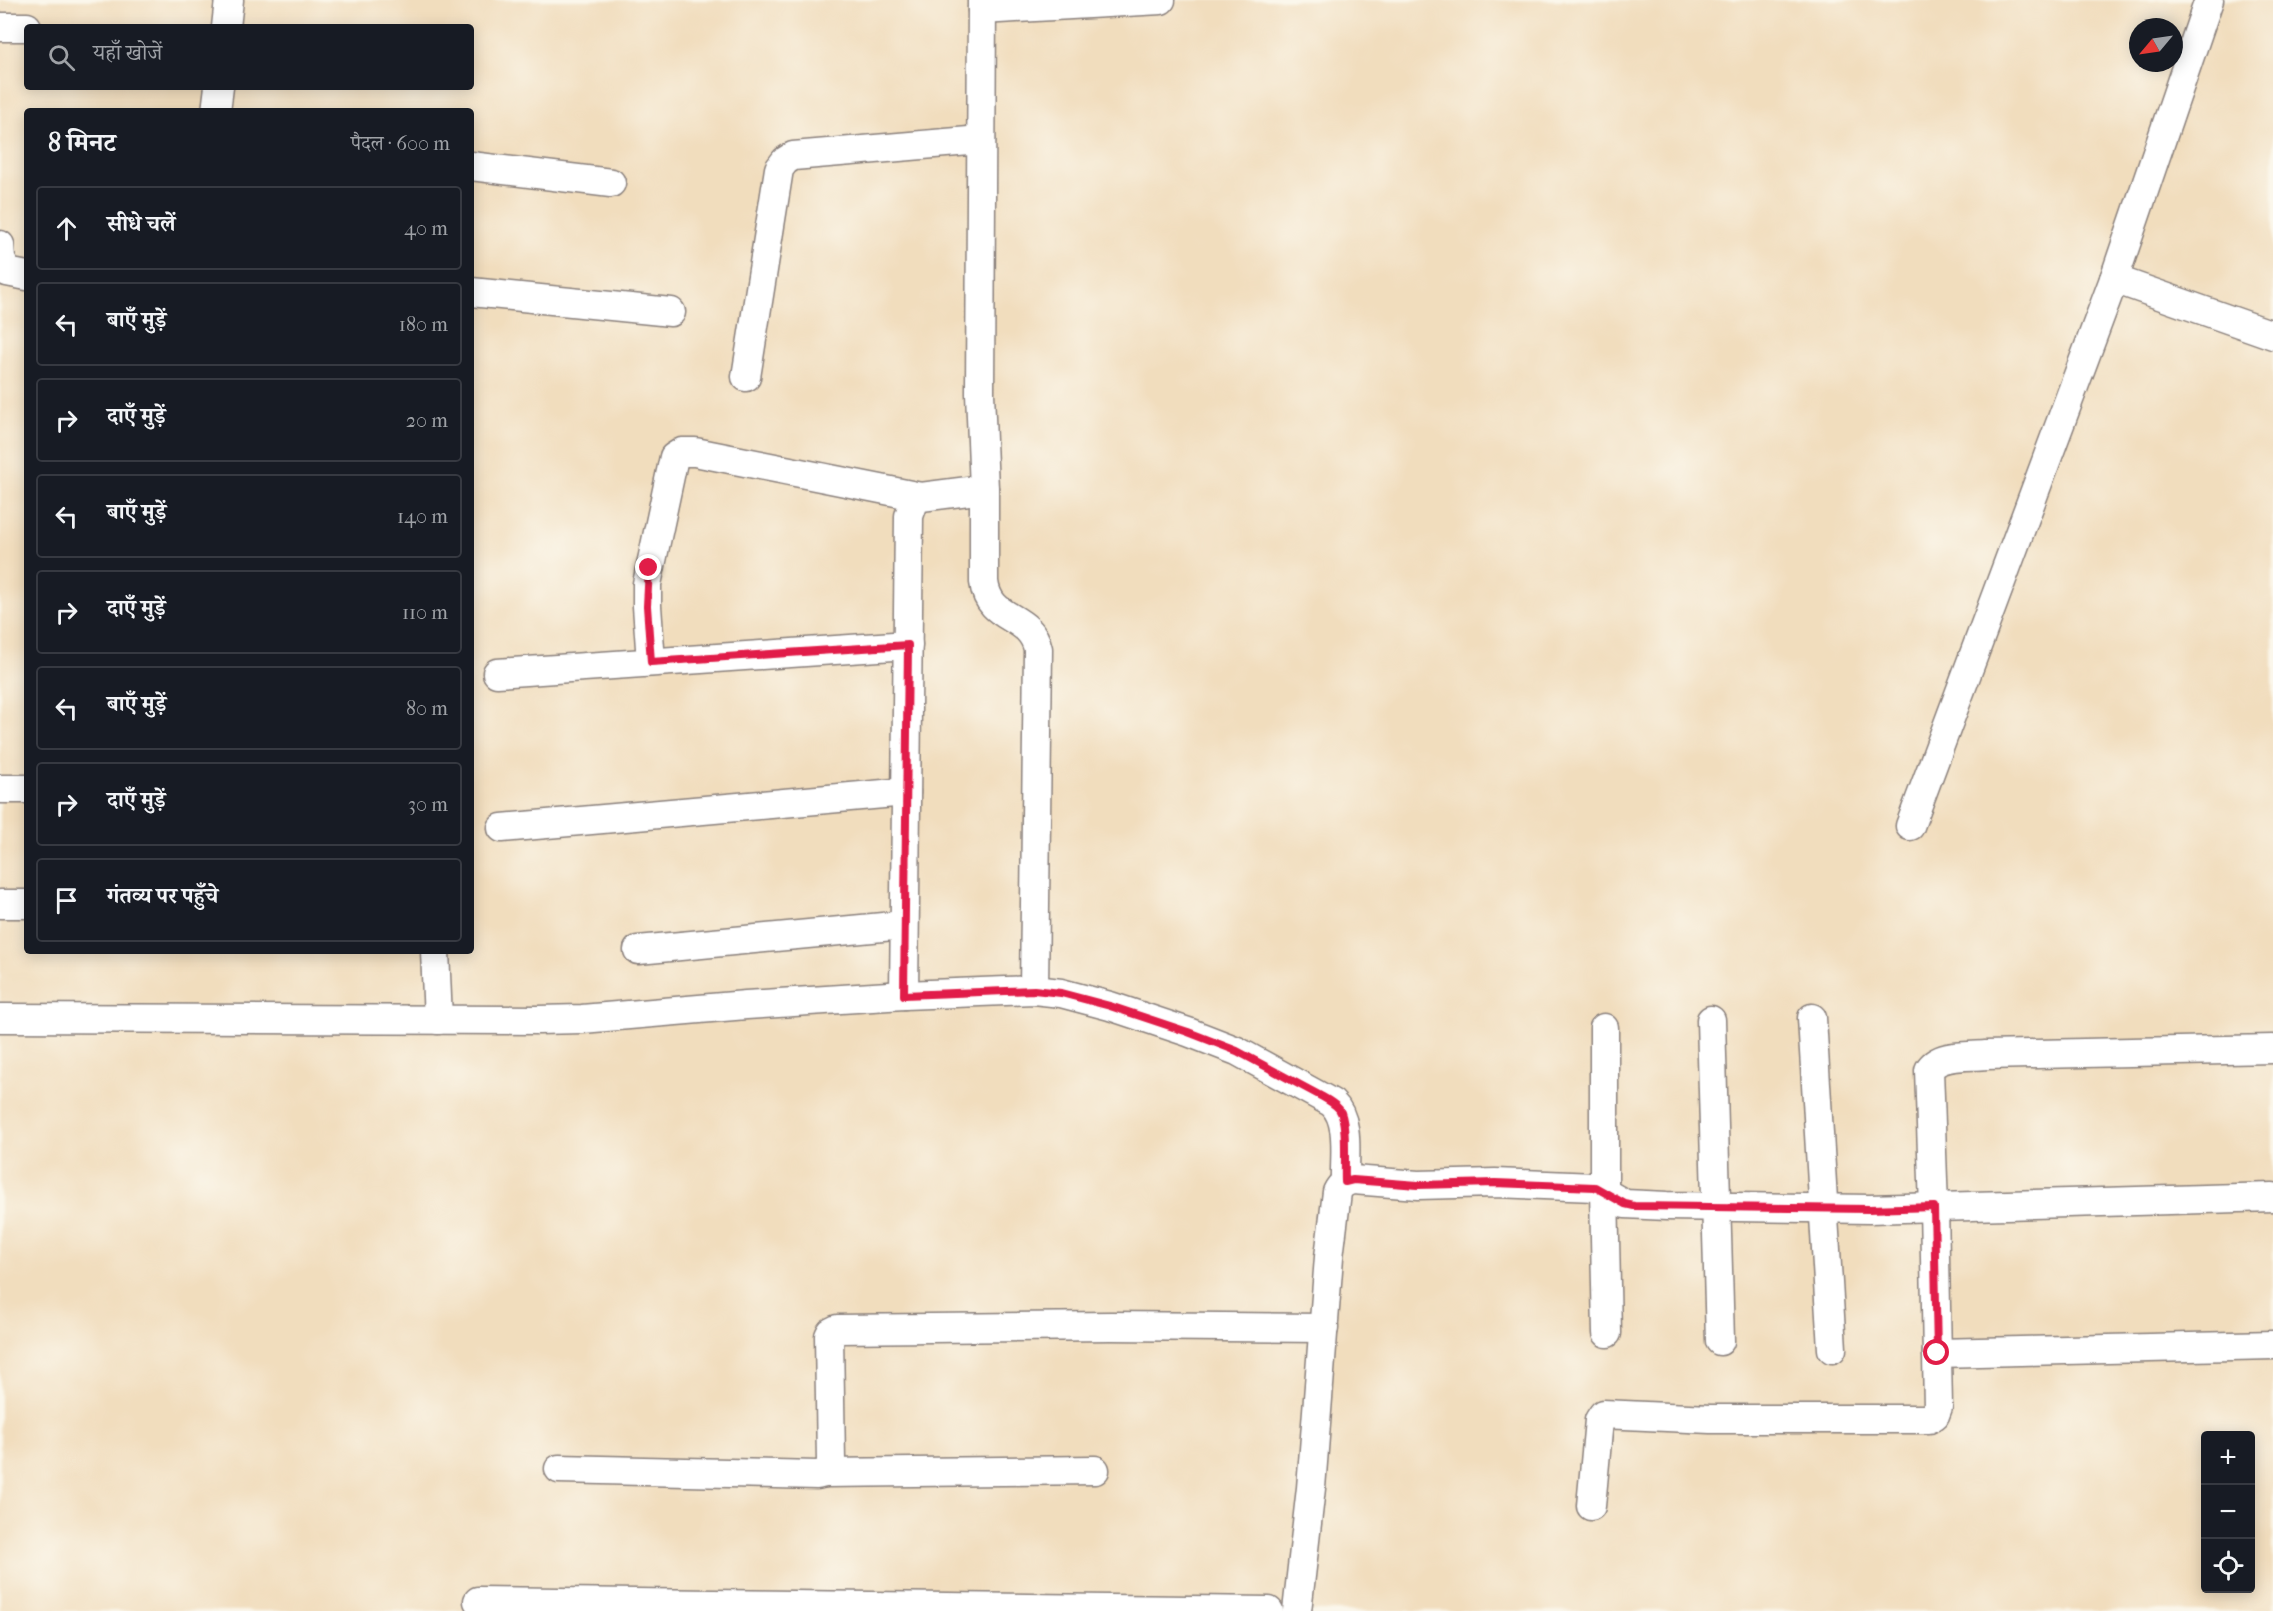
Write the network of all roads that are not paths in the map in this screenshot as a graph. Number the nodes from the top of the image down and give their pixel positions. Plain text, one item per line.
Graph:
1 (229, 0) edge
2 (1161, 0) edge
3 (2209, 0) edge
4 (982, 5) edge
5 (226, 24) edge
6 (0, 27) edge
7 (24, 27) edge
8 (219, 90) edge
9 (216, 108) edge
10 (981, 140) junction
11 (474, 166) edge
12 (611, 183) dead end
13 (0, 245) edge
14 (24, 275) edge
15 (2114, 279) junction
16 (474, 292) edge
17 (671, 312) dead end
18 (2273, 335) edge
19 (746, 377) dead end
20 (984, 489) junction
21 (921, 497) junction
22 (908, 645) junction
23 (651, 662) junction
24 (497, 674) dead end
25 (0, 789) edge
26 (24, 789) edge
27 (906, 792) junction
28 (1910, 826) dead end
29 (502, 828) dead end
30 (0, 904) edge
31 (24, 904) edge
32 (904, 925) junction
33 (638, 950) dead end
34 (435, 954) edge
35 (1034, 990) junction
36 (904, 995) junction
37 (0, 1018) edge
38 (1812, 1018) dead end
39 (438, 1020) junction
40 (1711, 1020) dead end
41 (1604, 1028) dead end
42 (2273, 1049) edge
43 (1345, 1182) junction
44 (1604, 1190) junction
45 (2273, 1197) edge
46 (1717, 1206) junction
47 (1934, 1207) junction
48 (1824, 1208) junction
49 (1324, 1328) junction
50 (1607, 1333) dead end
51 (1720, 1341) dead end
52 (2273, 1345) edge
53 (1832, 1349) dead end
54 (1937, 1353) junction
55 (559, 1469) dead end
56 (1095, 1470) dead end
57 (825, 1473) junction
58 (1592, 1506) dead end
59 (478, 1601) dead end
60 (1269, 1611) edge
61 (1297, 1611) edge

1 - 5 street
2 - 4 street
3 - 15 street
4 - 10 street
6 - 7 street
8 - 9 street
10 - 19 street
10 - 20 street
11 - 12 street
13 - 14 street
15 - 18 street
15 - 28 street
16 - 17 street
20 - 21 street
20 - 35 street
21 - 22 street
21 - 23 street
22 - 23 street
22 - 27 street
23 - 24 street
25 - 26 street
27 - 29 street
27 - 32 street
30 - 31 street
32 - 33 street
32 - 36 street
34 - 39 street
35 - 36 street
35 - 43 street
36 - 39 street
37 - 39 street
38 - 48 street
40 - 46 street
41 - 44 street
42 - 47 street
43 - 44 street
43 - 49 street
44 - 46 street
44 - 50 street
45 - 47 street
46 - 48 street
46 - 51 street
47 - 48 street
47 - 54 street
48 - 53 street
49 - 57 street
49 - 61 street
52 - 54 street
54 - 58 street
55 - 57 street
56 - 57 street
59 - 60 street

